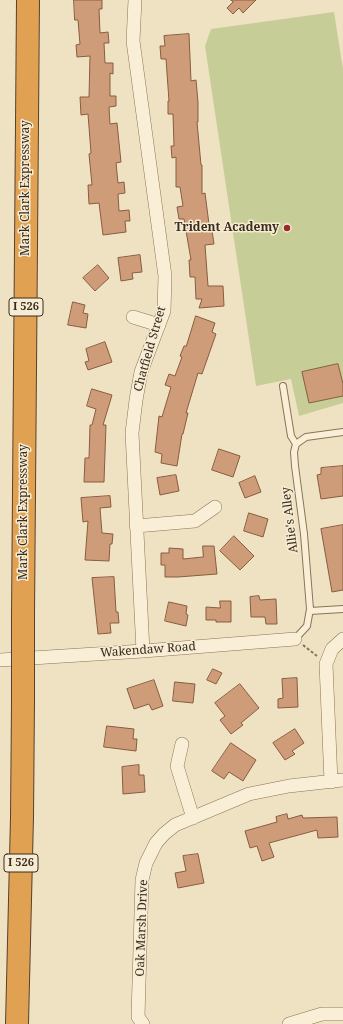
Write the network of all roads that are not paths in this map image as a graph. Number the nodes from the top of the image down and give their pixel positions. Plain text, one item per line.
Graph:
1 (28, 0) edge
2 (135, 0) edge
3 (133, 317) dead end
4 (159, 325) junction
5 (283, 386) dead end
6 (343, 432) edge
7 (296, 444) junction
8 (215, 507) dead end
9 (136, 526) junction
10 (343, 609) edge
11 (310, 611) junction
12 (295, 639) joint
13 (343, 639) edge
14 (143, 651) junction
15 (0, 660) edge
16 (182, 744) dead end
17 (337, 781) edge
18 (193, 818) junction
19 (343, 1014) edge
20 (17, 1024) edge
21 (144, 1024) edge
22 (289, 1024) edge

1 - 20 highway, Mark Clark Expressway / I 526, bridge
2 - 4 street, Chatfield Street
3 - 4 street
4 - 9 street, Chatfield Street
5 - 7 lane
6 - 7 lane
7 - 11 lane, Allie's Alley
8 - 9 street
9 - 14 street, Chatfield Street
10 - 11 lane
11 - 12 lane, Allie's Alley
12 - 14 street, Wakendaw Road
13 - 17 street
14 - 15 street, Wakendaw Road
16 - 18 street
17 - 18 street, Oak Marsh Drive
18 - 21 street, Oak Marsh Drive
19 - 22 street

